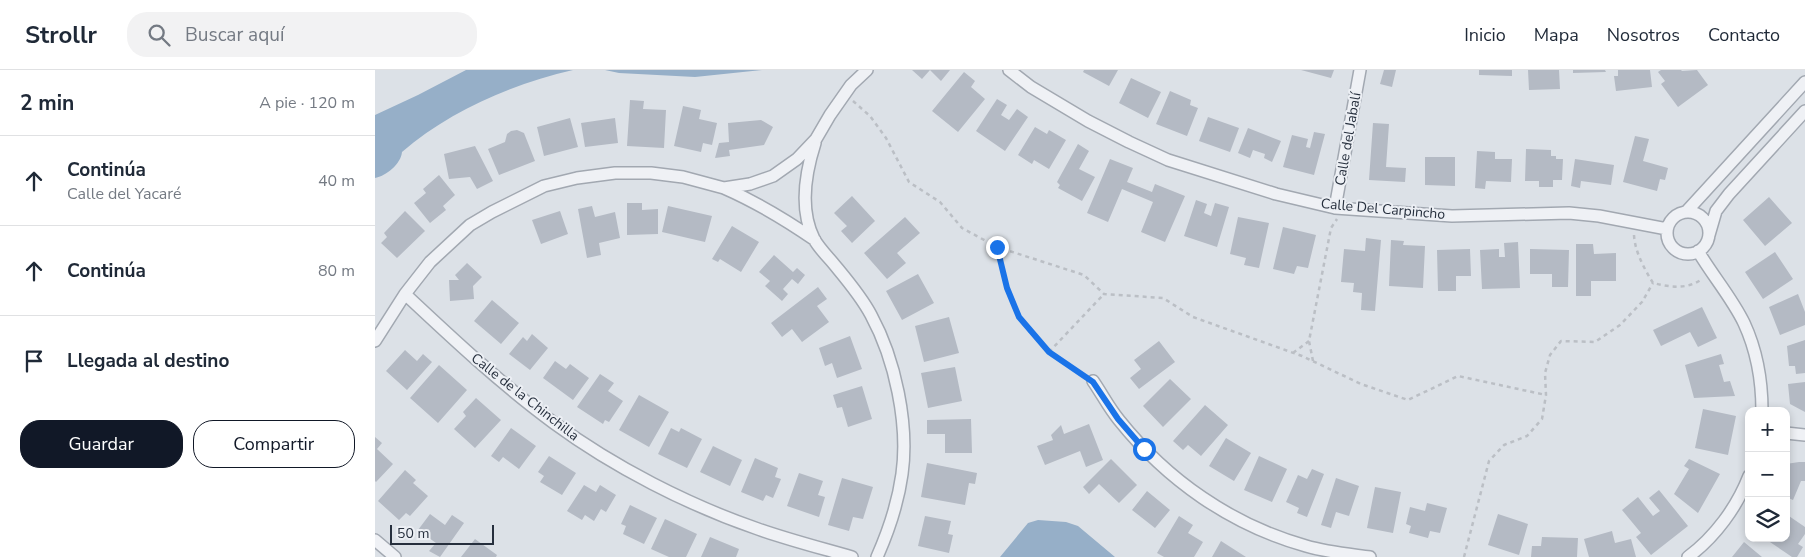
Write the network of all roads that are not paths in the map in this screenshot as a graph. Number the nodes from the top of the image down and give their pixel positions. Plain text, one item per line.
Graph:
1 (867, 70) edge
2 (1009, 70) edge
3 (1360, 70) edge
4 (1805, 82) edge
5 (1805, 111) edge
6 (816, 139) junction
7 (724, 188) junction
8 (1340, 208) junction
9 (1686, 212) junction
10 (1667, 229) junction
11 (1709, 235) junction
12 (815, 240) junction
13 (1698, 251) junction
14 (405, 294) junction
15 (375, 341) edge
16 (1093, 382) road end
17 (1762, 407) edge
18 (1790, 433) edge
19 (1805, 435) edge
20 (1745, 485) edge
21 (375, 540) edge
22 (395, 557) edge
23 (852, 557) edge
24 (877, 557) edge
25 (1370, 557) edge
26 (1689, 557) edge

1 - 6 street
2 - 8 street, Calle Del Carpincho
3 - 8 street, Calle del Jabalí
4 - 9 street
5 - 11 street
6 - 7 street
6 - 12 street
7 - 12 street
7 - 14 street
8 - 10 street, Calle Del Carpincho
9 - 10 street
9 - 11 street
10 - 13 street
11 - 13 street
12 - 24 street
13 - 17 street
14 - 15 street
14 - 23 street, Calle de la Chinchilla
16 - 25 street
18 - 19 street
20 - 26 street
21 - 22 street

